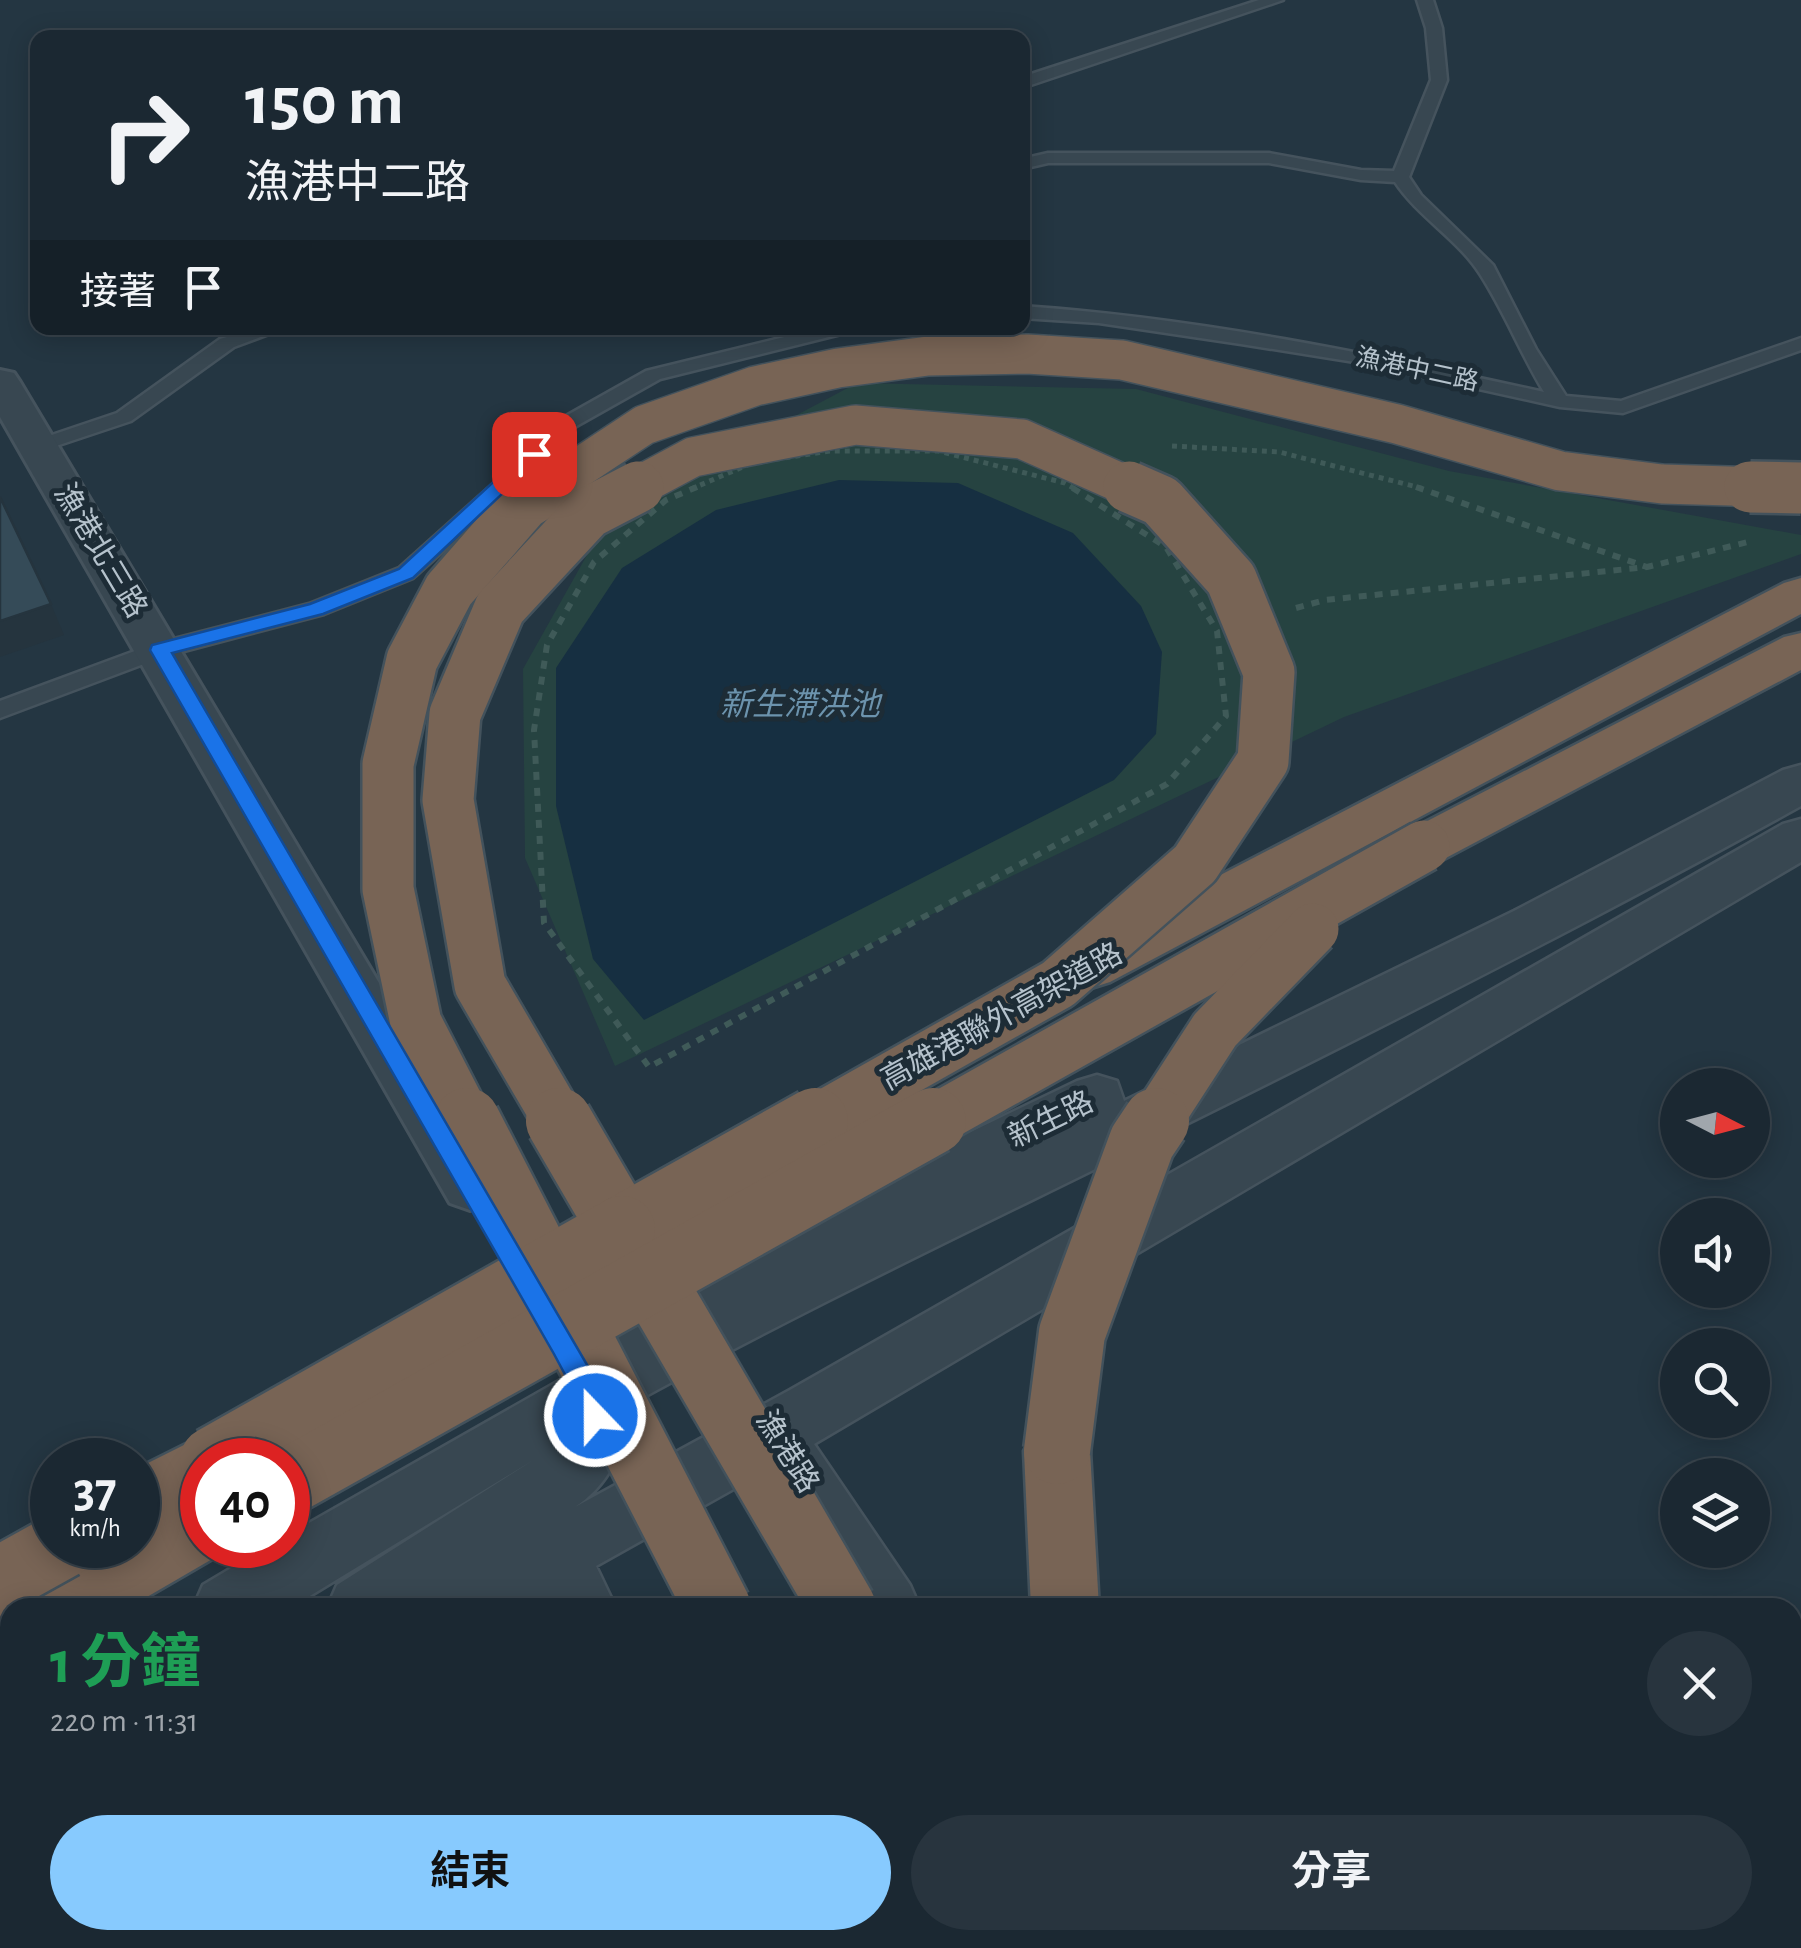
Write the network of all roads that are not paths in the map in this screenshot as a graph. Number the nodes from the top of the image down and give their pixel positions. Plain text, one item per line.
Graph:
1 (1275, 0) edge
2 (1426, 0) edge
3 (1030, 80) edge
4 (1030, 162) edge
5 (1400, 177) junction
6 (1030, 313) edge
7 (254, 335) edge
8 (814, 335) edge
9 (1801, 344) edge
10 (0, 382) edge
11 (1560, 401) junction
12 (38, 446) junction
13 (1801, 488) edge
14 (1801, 594) edge
15 (1801, 649) edge
16 (160, 650) junction
17 (0, 710) edge
18 (1801, 744) edge
19 (1801, 783) edge
20 (1801, 838) edge
21 (1424, 846) junction
22 (1801, 875) edge
23 (1058, 984) junction
24 (703, 1312) junction
25 (576, 1370) junction
26 (253, 1438) edge
27 (782, 1445) junction
28 (496, 1447) junction
29 (310, 1452) edge
30 (310, 1470) edge
31 (180, 1542) edge
32 (30, 1563) edge
33 (30, 1566) edge
34 (553, 1571) edge
35 (0, 1579) edge
36 (81, 1598) edge
37 (244, 1598) edge
38 (413, 1598) edge
39 (482, 1598) edge
40 (713, 1598) edge
41 (837, 1598) edge
42 (880, 1598) edge
43 (1065, 1598) edge

1 - 3 lane
2 - 5 lane
4 - 5 lane
5 - 11 lane
6 - 11 lane, 漁港中二路
7 - 12 lane
8 - 16 lane
9 - 11 lane, 漁港中二路
10 - 12 street, 漁港北三路
12 - 16 street, 漁港北三路
13 - 40 highway, bridge
14 - 23 highway, 高雄港聯外高架道路, bridge
15 - 21 highway, 高雄港聯外高架道路
16 - 17 lane
16 - 25 street, 漁港北三路
18 - 24 street, 新生路
19 - 24 street, 新生路
20 - 27 street
21 - 30 highway, 高雄港聯外高架道路, bridge
21 - 43 highway, bridge
22 - 27 street
23 - 26 highway, 高雄港聯外高架道路, bridge
23 - 41 highway, bridge
24 - 25 street, 新生路
24 - 27 street, 漁港路
25 - 28 street, 新生路
25 - 29 street, 新生路
25 - 34 street
27 - 34 street
27 - 42 street, 漁港路
28 - 34 street
28 - 37 street, 新生路
31 - 36 highway
32 - 35 highway, bridge
33 - 35 street
34 - 38 street
34 - 39 street

